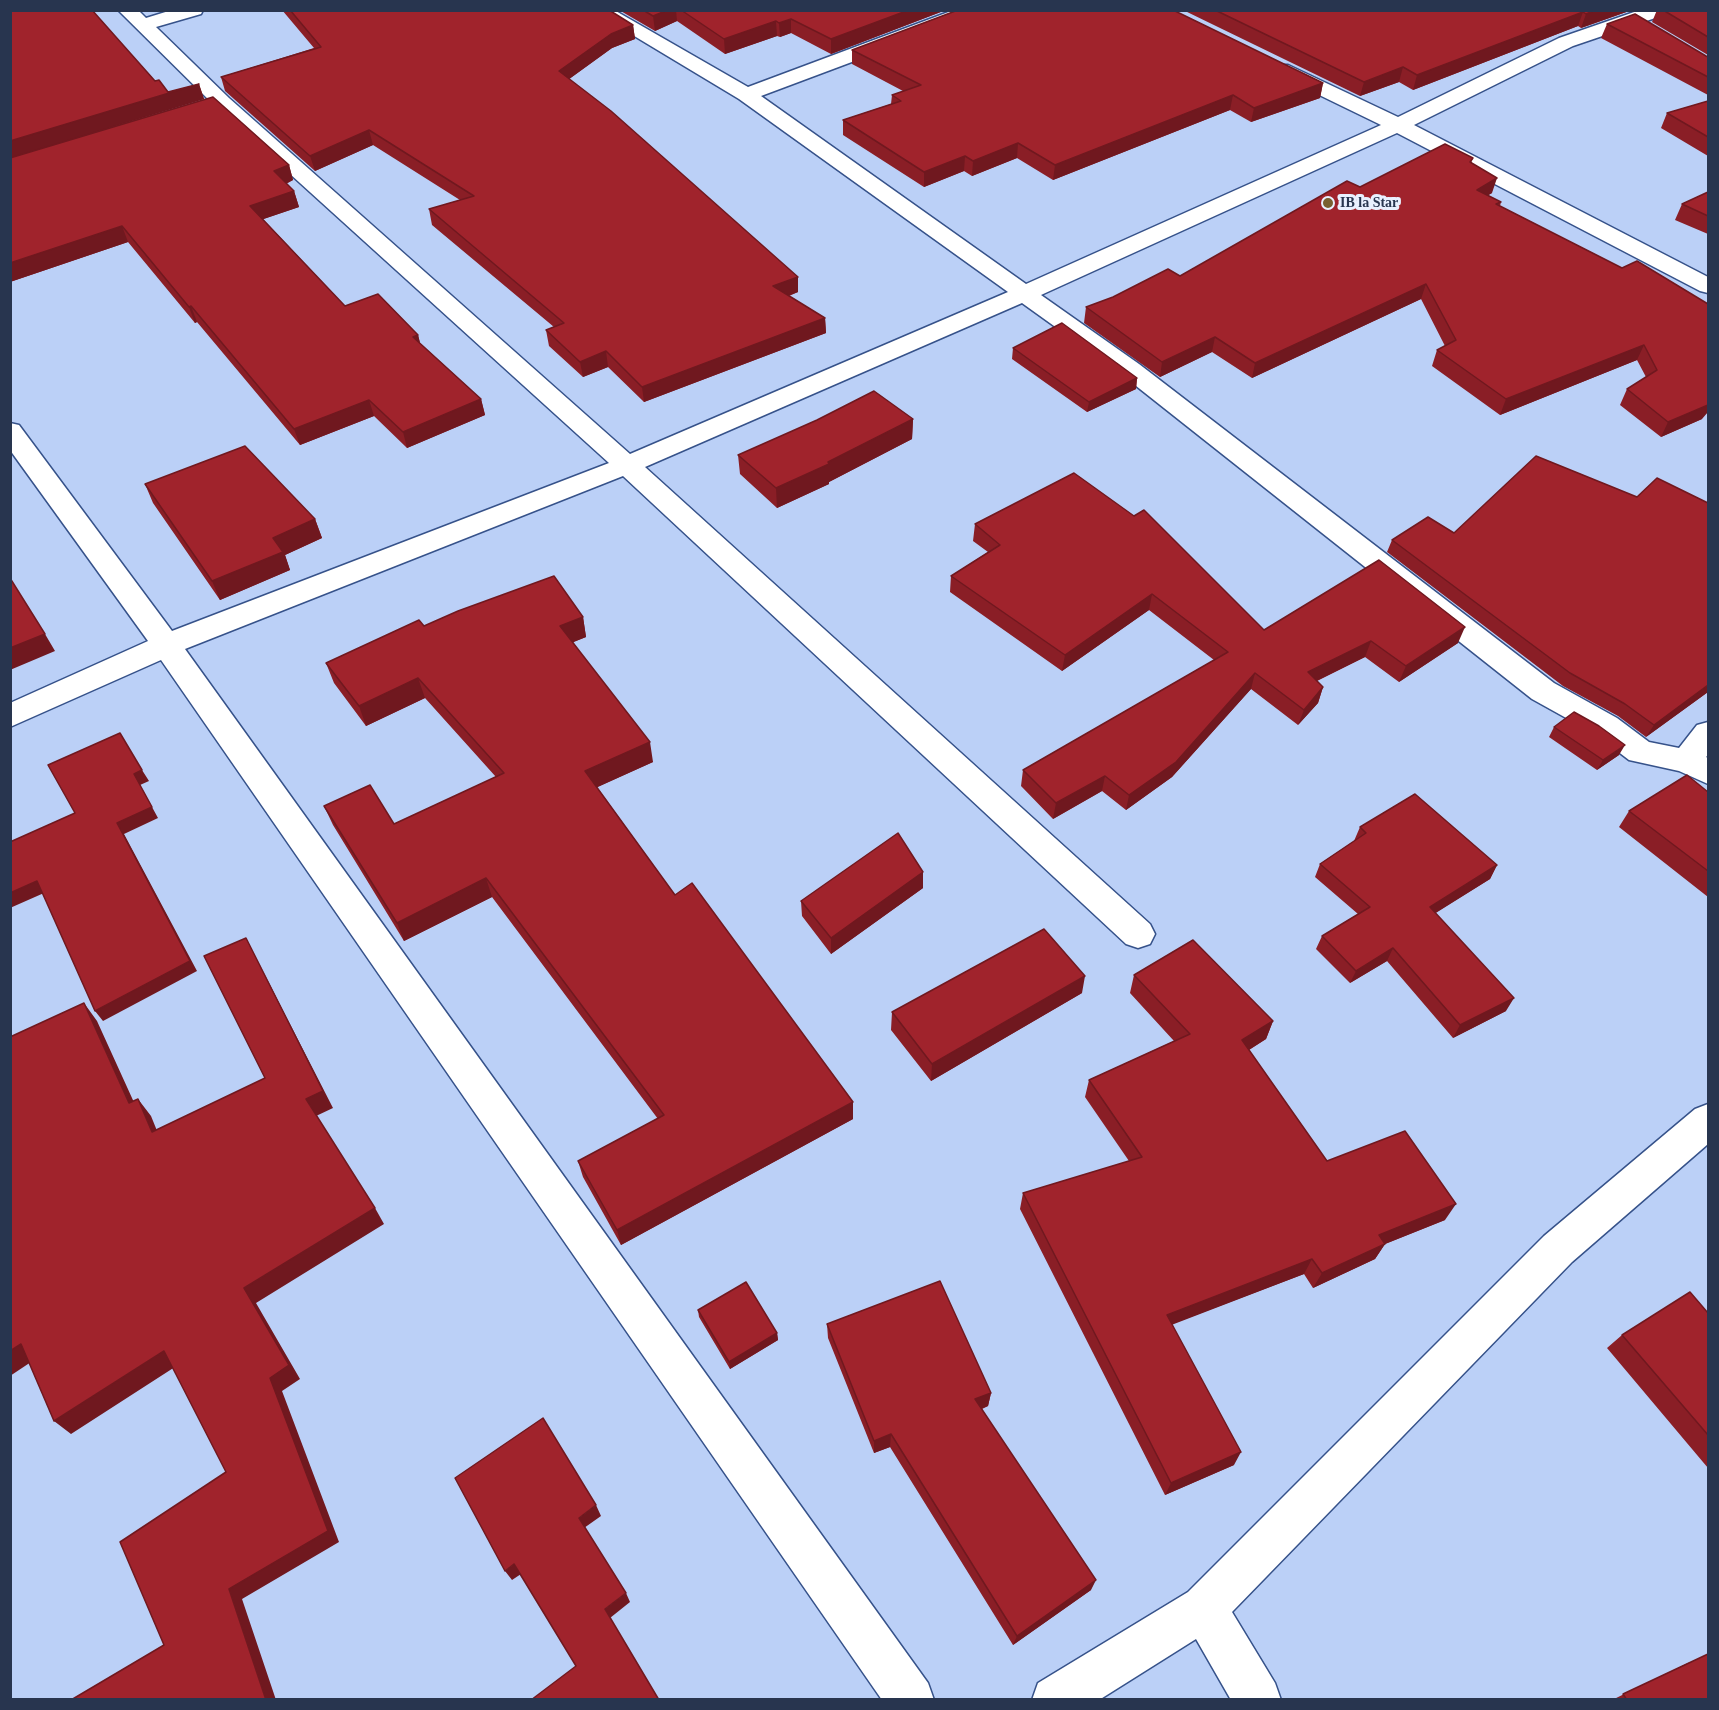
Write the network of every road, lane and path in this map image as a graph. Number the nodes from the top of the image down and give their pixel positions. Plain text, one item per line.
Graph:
1 (194, 10) edge
2 (600, 10) edge
3 (973, 10) edge
4 (1660, 10) edge
5 (135, 18) edge
6 (1633, 20) junction
7 (1653, 32) edge
8 (1262, 60) edge
9 (746, 95) junction
10 (222, 102) junction
11 (200, 109) edge
12 (1398, 125) junction
13 (1708, 285) edge
14 (1024, 294) junction
15 (10, 430) edge
16 (627, 465) junction
17 (166, 645) junction
18 (10, 716) edge
19 (1708, 733) edge
20 (1697, 766) edge
21 (1138, 934) dead end
22 (1708, 1121) edge
23 (1204, 1608) junction
24 (911, 1700) edge
25 (1054, 1700) edge
26 (1258, 1700) edge

1 - 5 street
2 - 9 street
3 - 9 street
4 - 6 street
5 - 10 street
6 - 7 street
6 - 12 street
8 - 12 street
9 - 14 street
10 - 11 street
10 - 16 street
12 - 13 street
12 - 14 street
14 - 16 street
14 - 20 street
15 - 17 street
16 - 17 street
16 - 21 street
17 - 18 street
17 - 24 street
19 - 20 street
22 - 23 street
23 - 25 street
23 - 26 street

